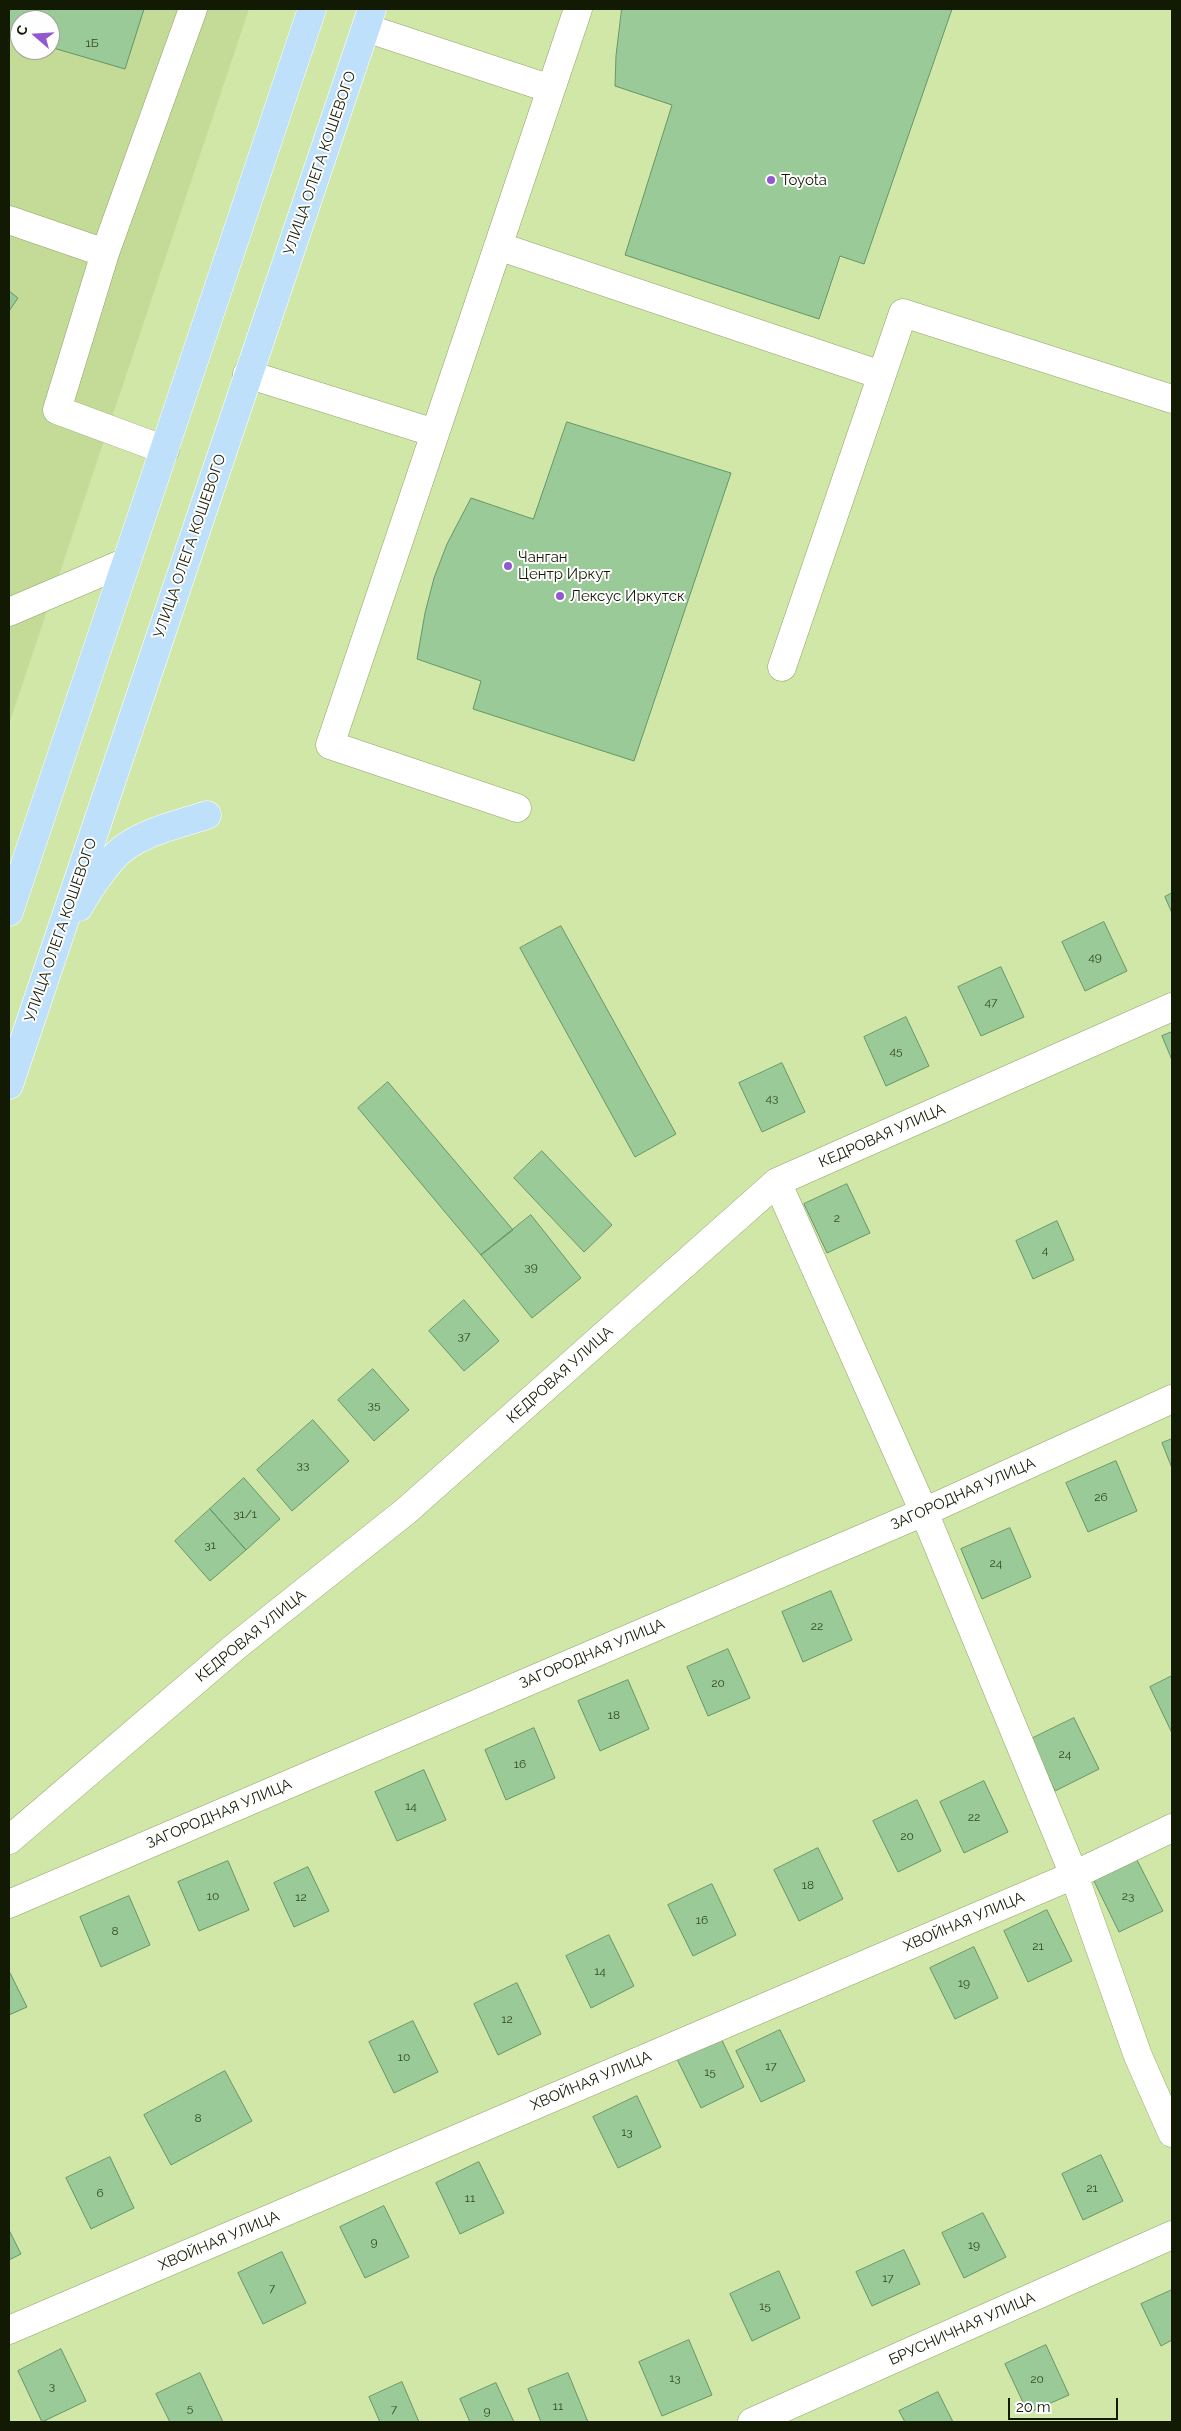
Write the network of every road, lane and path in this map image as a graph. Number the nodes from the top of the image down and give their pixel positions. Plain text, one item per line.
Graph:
1 (193, 9) edge
2 (312, 9) edge
3 (578, 9) edge
4 (369, 18) edge
5 (551, 90) junction
6 (9, 220) edge
7 (498, 246) junction
8 (105, 254) junction
9 (248, 374) junction
10 (881, 375) junction
11 (1172, 399) edge
12 (435, 433) junction
13 (165, 450) junction
14 (126, 562) junction
15 (9, 612) edge
16 (782, 668) dead end
17 (517, 808) dead end
18 (207, 815) dead end
19 (9, 912) edge
20 (51, 959) junction
21 (1172, 1008) edge
22 (9, 1085) edge
23 (778, 1182) junction
24 (1172, 1399) edge
25 (924, 1512) junction
26 (1172, 1828) edge
27 (9, 1840) edge
28 (1074, 1875) junction
29 (9, 1904) edge
30 (1172, 2133) edge
31 (1172, 2235) edge
32 (9, 2330) edge
33 (752, 2422) edge

1 - 8 street
2 - 13 main road
3 - 5 street
4 - 5 street
4 - 9 main road, УЛИЦА ОЛЕГА КОШЕВОГО
5 - 7 street
6 - 8 street
7 - 10 street
7 - 12 street
8 - 13 street
9 - 12 street
9 - 20 main road, УЛИЦА ОЛЕГА КОШЕВОГО
10 - 11 street
10 - 16 street
12 - 17 street
13 - 14 main road
14 - 15 street
14 - 19 main road
18 - 20 main road
20 - 22 main road, УЛИЦА ОЛЕГА КОШЕВОГО
21 - 23 street, КЕДРОВАЯ УЛИЦА
23 - 25 street
23 - 27 street, КЕДРОВАЯ УЛИЦА
24 - 25 street, ЗАГОРОДНАЯ УЛИЦА
25 - 28 street
25 - 29 street, ЗАГОРОДНАЯ УЛИЦА
26 - 28 street, ХВОЙНАЯ УЛИЦА
28 - 30 street
28 - 32 street, ХВОЙНАЯ УЛИЦА
31 - 33 street, БРУСНИЧНАЯ УЛИЦА

